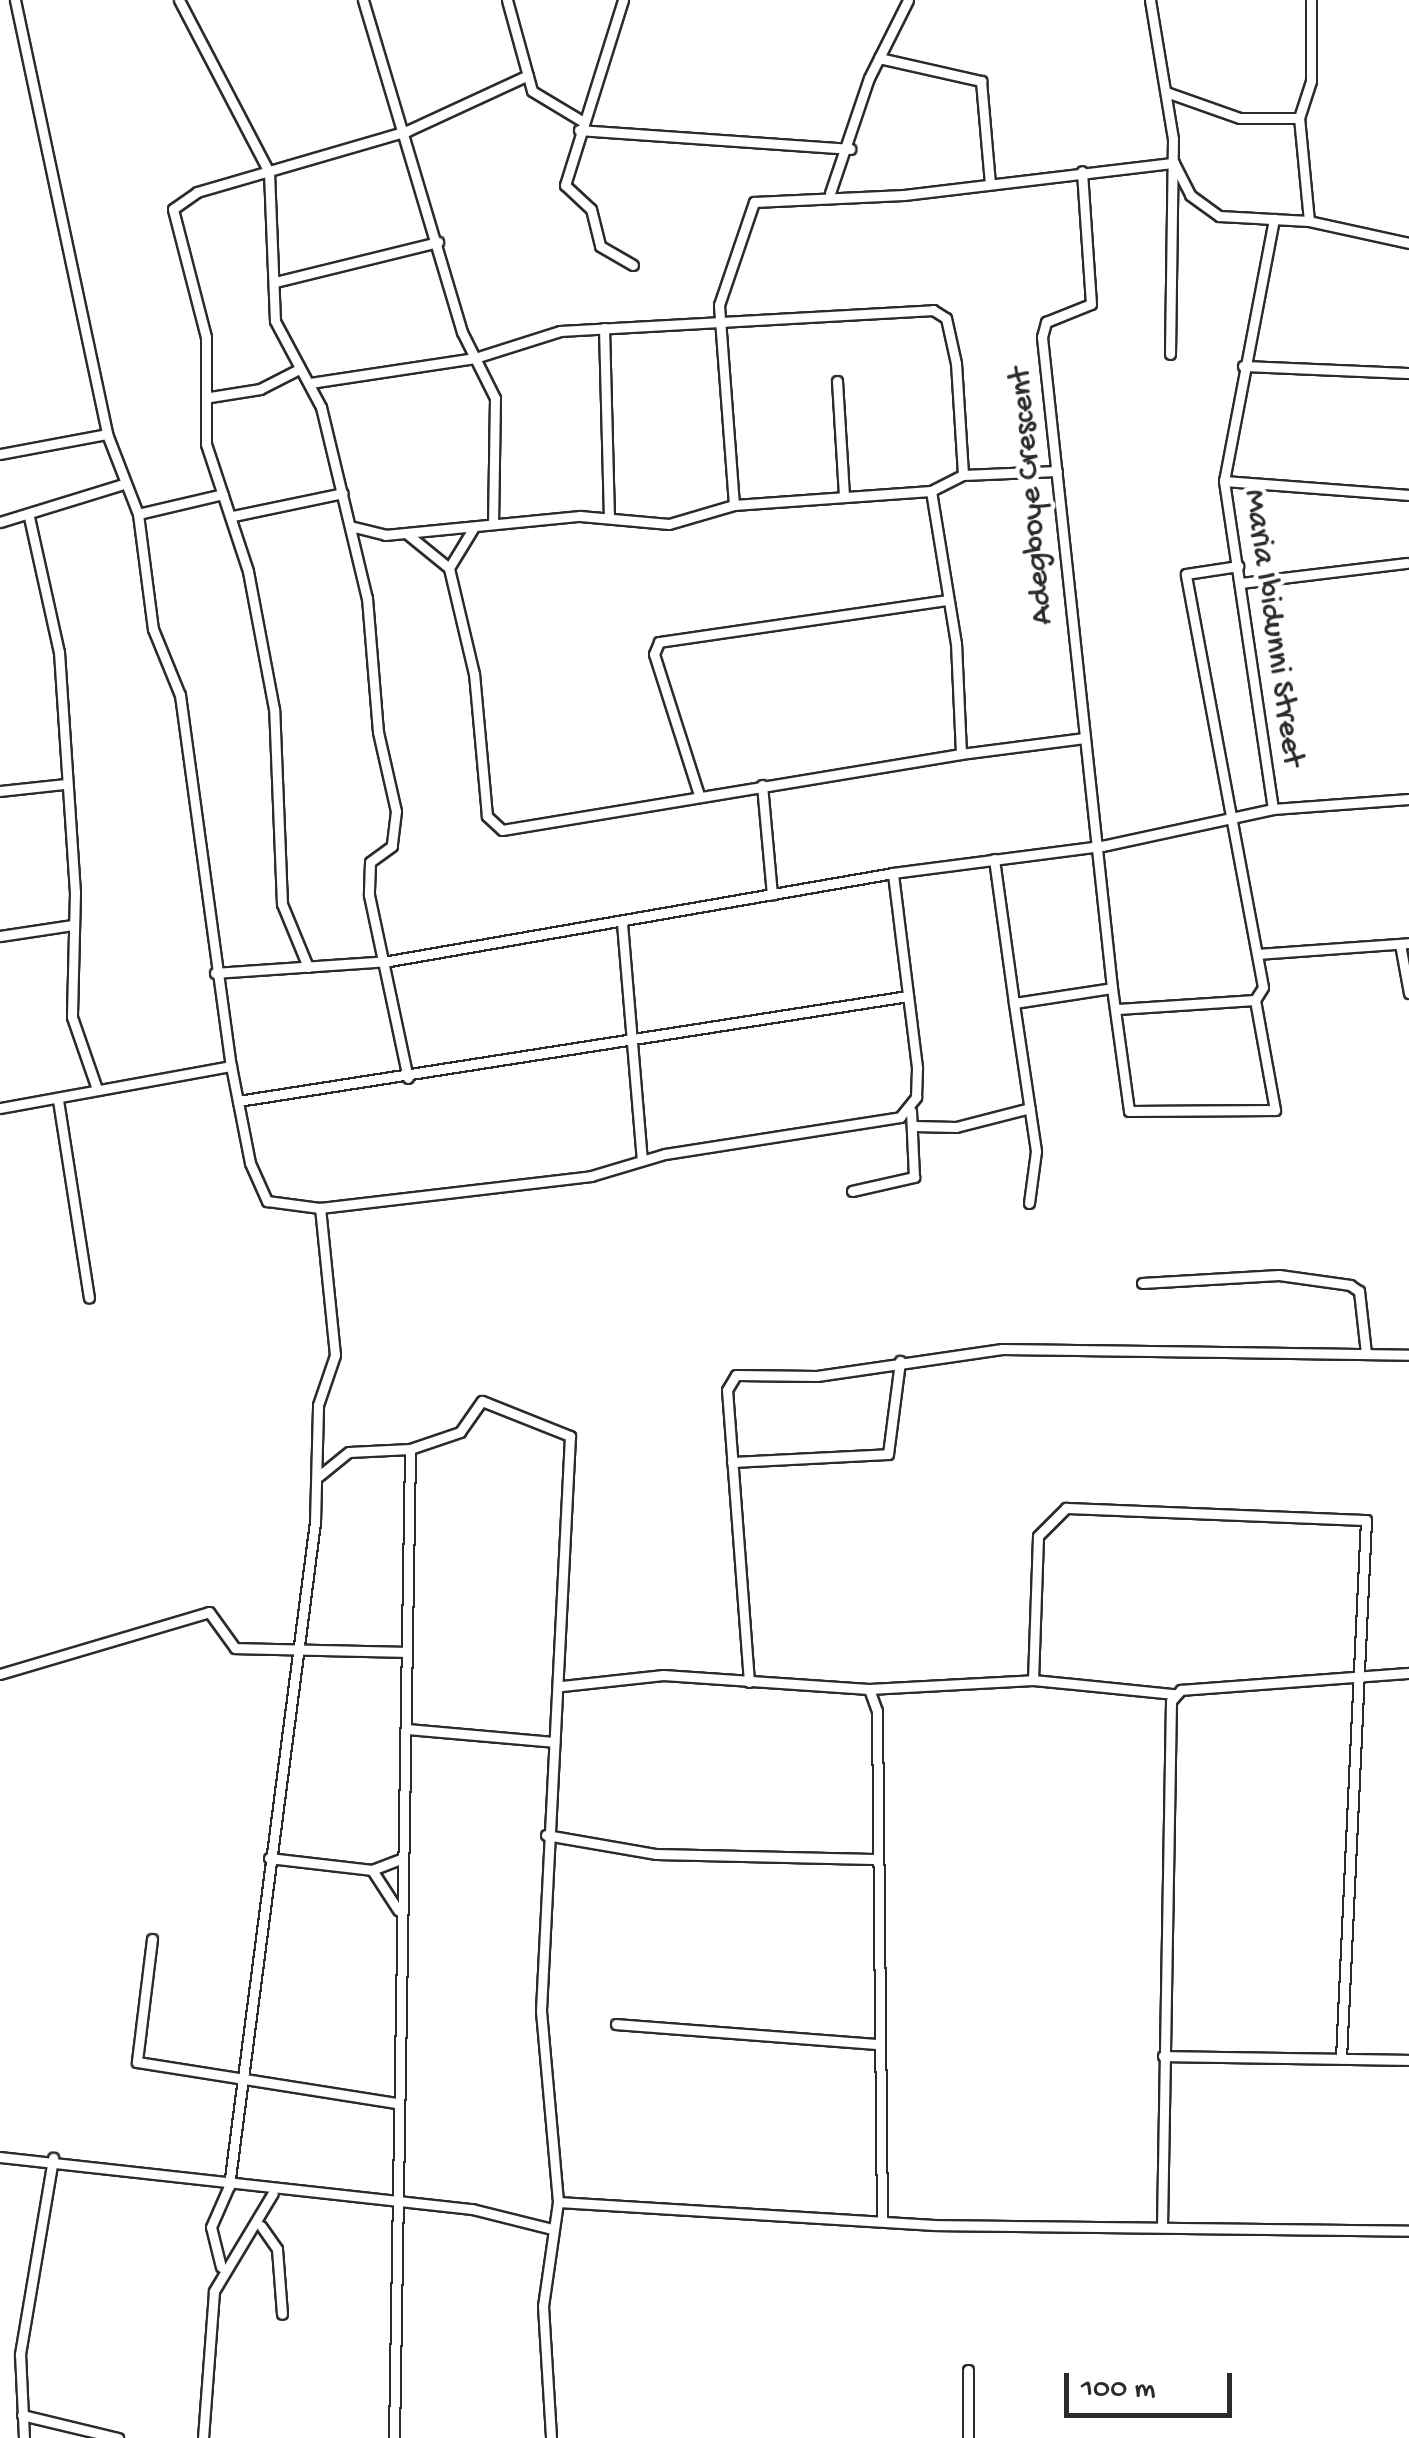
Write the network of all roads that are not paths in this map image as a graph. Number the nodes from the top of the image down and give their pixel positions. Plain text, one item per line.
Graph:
1 (15, 0) edge
2 (179, 0) edge
3 (364, 0) edge
4 (507, 0) edge
5 (622, 0) edge
6 (908, 0) edge
7 (1150, 0) edge
8 (1311, 0) edge
9 (879, 58) junction
10 (528, 75) junction
11 (1166, 92) junction
12 (1298, 118) junction
13 (580, 126) junction
14 (407, 132) junction
15 (850, 149) junction
16 (1174, 163) junction
17 (1082, 171) junction
18 (269, 172) junction
19 (990, 184) junction
20 (830, 193) junction
21 (1274, 219) junction
22 (1309, 221) junction
23 (438, 242) junction
24 (1409, 243) edge
25 (633, 264) dead end
26 (275, 282) junction
27 (720, 319) junction
28 (604, 328) junction
29 (1170, 354) dead end
30 (474, 358) junction
31 (1243, 366) junction
32 (299, 368) junction
33 (1409, 373) edge
34 (837, 382) dead end
35 (310, 383) junction
36 (210, 398) junction
37 (107, 434) junction
38 (0, 454) edge
39 (1057, 470) junction
40 (963, 474) junction
41 (1224, 481) junction
42 (120, 486) junction
43 (931, 492) junction
44 (223, 494) junction
45 (343, 494) junction
46 (844, 495) junction
47 (1409, 495) edge
48 (734, 505) junction
49 (138, 514) junction
50 (232, 516) junction
51 (28, 517) junction
52 (609, 517) junction
53 (0, 522) edge
54 (493, 524) junction
55 (350, 526) junction
56 (474, 527) junction
57 (406, 533) junction
58 (1407, 563) edge
59 (1238, 566) junction
60 (449, 568) junction
61 (1241, 584) junction
62 (947, 600) junction
63 (1084, 738) junction
64 (961, 754) junction
65 (64, 784) junction
66 (762, 785) junction
67 (0, 791) edge
68 (699, 794) junction
69 (1409, 799) edge
70 (1273, 808) junction
71 (1234, 818) junction
72 (1102, 846) junction
73 (994, 859) junction
74 (893, 872) junction
75 (772, 895) junction
76 (622, 924) junction
77 (73, 925) junction
78 (0, 936) edge
79 (1405, 943) edge
80 (1257, 954) junction
81 (389, 962) junction
82 (308, 967) junction
83 (215, 973) junction
84 (1112, 988) junction
85 (1409, 993) edge
86 (908, 996) junction
87 (1255, 1000) junction
88 (1014, 1003) junction
89 (1118, 1009) junction
90 (631, 1040) junction
91 (231, 1066) junction
92 (408, 1078) junction
93 (97, 1089) junction
94 (58, 1100) junction
95 (238, 1101) junction
96 (0, 1108) edge
97 (1030, 1108) junction
98 (911, 1110) junction
99 (913, 1126) junction
100 (642, 1160) junction
101 (852, 1191) dead end
102 (1029, 1203) dead end
103 (320, 1208) junction
104 (1142, 1283) dead end
105 (89, 1298) dead end
106 (1366, 1353) junction
107 (1409, 1355) edge
108 (900, 1361) junction
109 (410, 1448) junction
110 (732, 1462) junction
111 (320, 1476) junction
112 (300, 1652) junction
113 (405, 1652) junction
114 (1409, 1673) edge
115 (0, 1674) edge
116 (1033, 1680) junction
117 (748, 1682) junction
118 (1364, 1683) junction
119 (562, 1686) junction
120 (869, 1689) junction
121 (1174, 1694) junction
122 (406, 1729) junction
123 (554, 1742) junction
124 (546, 1835) junction
125 (269, 1858) junction
126 (404, 1858) junction
127 (872, 1859) junction
128 (372, 1870) junction
129 (398, 1910) junction
130 (152, 1940) dead end
131 (616, 2024) dead end
132 (878, 2044) junction
133 (1164, 2056) junction
134 (1342, 2058) junction
135 (1409, 2060) edge
136 (244, 2079) junction
137 (395, 2103) junction
138 (0, 2158) edge
139 (52, 2158) junction
140 (229, 2186) junction
141 (274, 2193) junction
142 (558, 2202) junction
143 (400, 2206) junction
144 (882, 2221) junction
145 (261, 2226) junction
146 (1162, 2227) junction
147 (552, 2229) junction
148 (1409, 2231) edge
149 (222, 2267) junction
150 (282, 2314) dead end
151 (968, 2370) dead end
152 (22, 2415) junction
153 (24, 2438) edge
154 (118, 2438) edge
155 (204, 2438) edge
156 (394, 2438) edge
157 (550, 2438) edge
158 (968, 2438) edge

1 - 37 street
2 - 18 street
3 - 14 street
4 - 10 street
5 - 13 street
6 - 9 street
7 - 11 street
8 - 12 street
9 - 15 street
9 - 19 street
10 - 13 street
10 - 14 street
11 - 12 street
11 - 16 street
12 - 22 street
13 - 15 street
13 - 25 street
14 - 18 street
14 - 23 street
15 - 20 street
16 - 17 street
16 - 21 street
16 - 29 street
17 - 19 street
17 - 39 street, Adegboye Crescent
18 - 26 street
18 - 36 street
19 - 20 street
20 - 27 street
21 - 22 street
21 - 31 street, Maria Ibidunni Street
22 - 24 street
23 - 26 street
23 - 30 street
26 - 32 street
27 - 28 street
27 - 40 street
27 - 48 street
28 - 30 street
28 - 52 street
30 - 35 street
30 - 54 street
31 - 33 street
31 - 41 street, Maria Ibidunni Street
32 - 35 street
32 - 36 street
34 - 46 street
35 - 45 street
36 - 44 street
37 - 38 street
37 - 42 street
39 - 40 street
39 - 63 street, Adegboye Crescent
40 - 43 street
41 - 47 street
41 - 59 street, Maria Ibidunni Street
42 - 49 street
42 - 51 street
43 - 46 street
43 - 62 street
44 - 49 street
44 - 50 street
45 - 50 street
45 - 55 street
46 - 48 street
48 - 52 street
49 - 83 street
50 - 82 street
51 - 53 street
51 - 65 street
52 - 54 street
54 - 56 street
55 - 57 street
55 - 81 street
56 - 57 street
56 - 60 street
57 - 60 street
58 - 61 street
59 - 61 street, Maria Ibidunni Street
59 - 71 street
60 - 68 street
61 - 70 street, Maria Ibidunni Street
62 - 64 street
62 - 68 street
63 - 64 street
63 - 72 street, Adegboye Crescent
64 - 66 street
65 - 67 street
65 - 77 street
66 - 68 street
66 - 75 street
69 - 70 street
70 - 71 street
71 - 72 street
71 - 80 street
72 - 73 street
72 - 84 street, Adegboye Crescent
73 - 74 street
73 - 88 street
74 - 75 street
74 - 86 street
75 - 76 street
76 - 81 street
76 - 90 street
77 - 78 street
77 - 93 street
79 - 80 street
79 - 85 street
80 - 87 street
81 - 82 street
81 - 92 street
82 - 83 street
83 - 91 street
84 - 88 street
84 - 89 street, Adegboye Crescent
86 - 90 street
86 - 98 street
87 - 89 street
87 - 89 street, Adegboye Crescent
88 - 97 street
90 - 92 street
90 - 100 street
91 - 93 street
91 - 95 street
92 - 95 street
93 - 94 street
94 - 96 street
94 - 105 street
95 - 103 street
97 - 99 street
97 - 102 street
98 - 99 street
98 - 100 street
99 - 101 street
100 - 103 street
103 - 111 street
104 - 106 street
106 - 107 street
106 - 108 street
108 - 110 street
108 - 110 street
109 - 111 street
109 - 113 street
109 - 119 street
110 - 117 street
111 - 112 street
112 - 113 street
112 - 115 street
112 - 125 street
113 - 122 street
114 - 118 street
116 - 118 street
116 - 120 street
116 - 121 street
117 - 119 street
117 - 120 street
118 - 121 street
118 - 134 street
119 - 123 street
120 - 127 street
121 - 133 street
122 - 123 street
122 - 126 street
123 - 124 street
124 - 127 street
124 - 142 street
125 - 128 street
125 - 136 street
126 - 128 street
126 - 129 street
127 - 132 street
128 - 129 street
129 - 137 street
130 - 136 street
131 - 132 street
132 - 144 street
133 - 134 street
133 - 146 street
134 - 135 street
136 - 137 street
136 - 140 street
137 - 143 street
138 - 139 street
139 - 140 street
139 - 152 street
140 - 141 street
140 - 149 street
141 - 143 street
141 - 145 street
142 - 144 street
142 - 147 street
143 - 147 street
143 - 156 street
144 - 146 street
145 - 149 street
145 - 150 street
146 - 148 street
147 - 157 street
149 - 155 street
151 - 158 street
152 - 153 street
152 - 154 street

